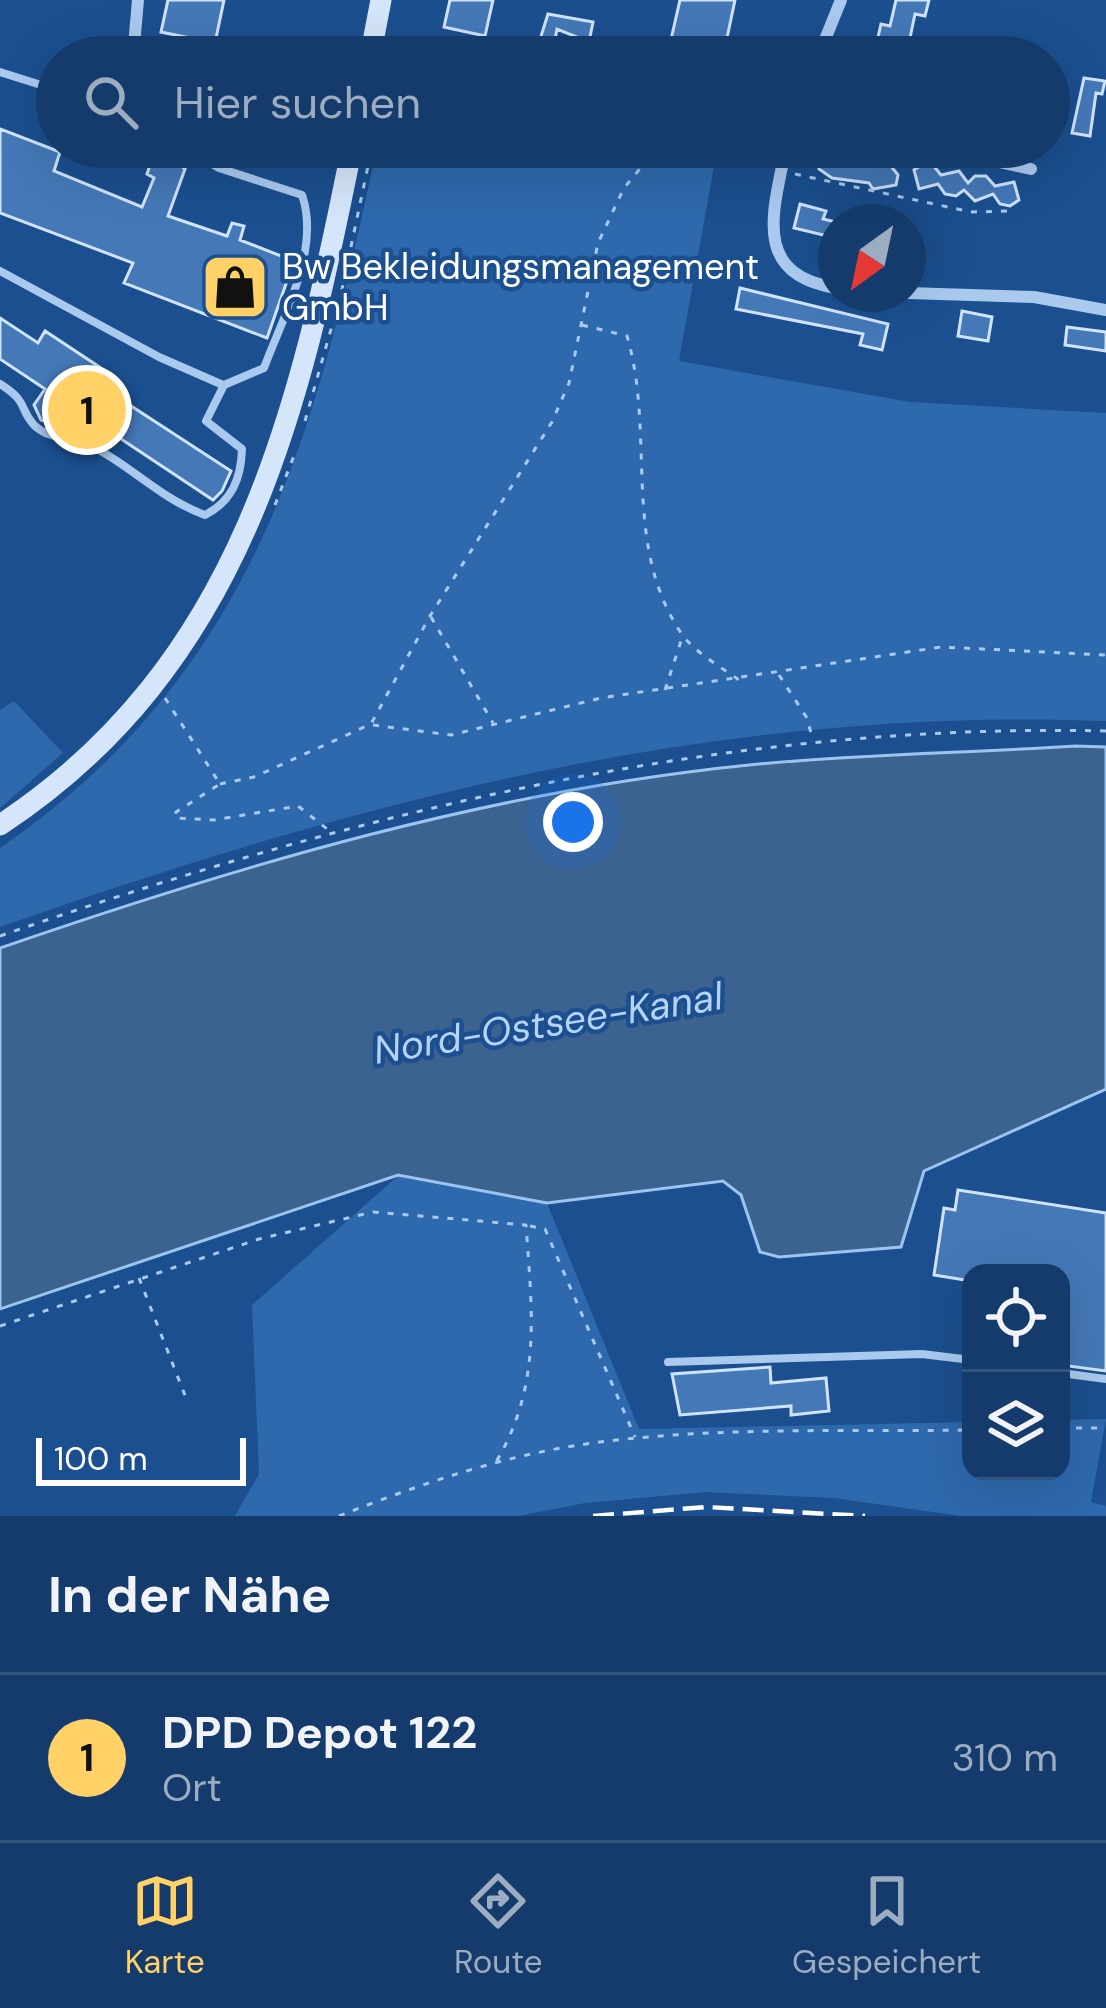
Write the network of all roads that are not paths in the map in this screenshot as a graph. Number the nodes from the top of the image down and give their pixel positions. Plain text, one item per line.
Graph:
1 (138, 0) edge
2 (381, 0) edge
3 (841, 0) edge
4 (135, 36) edge
5 (374, 36) edge
6 (826, 36) edge
7 (0, 72) edge
8 (36, 83) edge
9 (219, 168) edge
10 (348, 168) edge
11 (783, 168) edge
12 (1022, 168) edge
13 (1031, 170) dead end
14 (0, 271) edge
15 (818, 283) edge
16 (926, 294) edge
17 (1106, 310) edge
18 (0, 384) edge
19 (224, 385) junction
20 (0, 825) edge
21 (962, 1359) edge
22 (668, 1362) dead end
23 (1070, 1374) edge
24 (1106, 1379) edge

1 - 4 street
2 - 5 main road
3 - 6 street
7 - 8 lane
9 - 19 lane
10 - 20 main road
11 - 15 street
12 - 13 street
14 - 19 lane
16 - 17 street
18 - 19 lane
21 - 22 lane
23 - 24 lane

